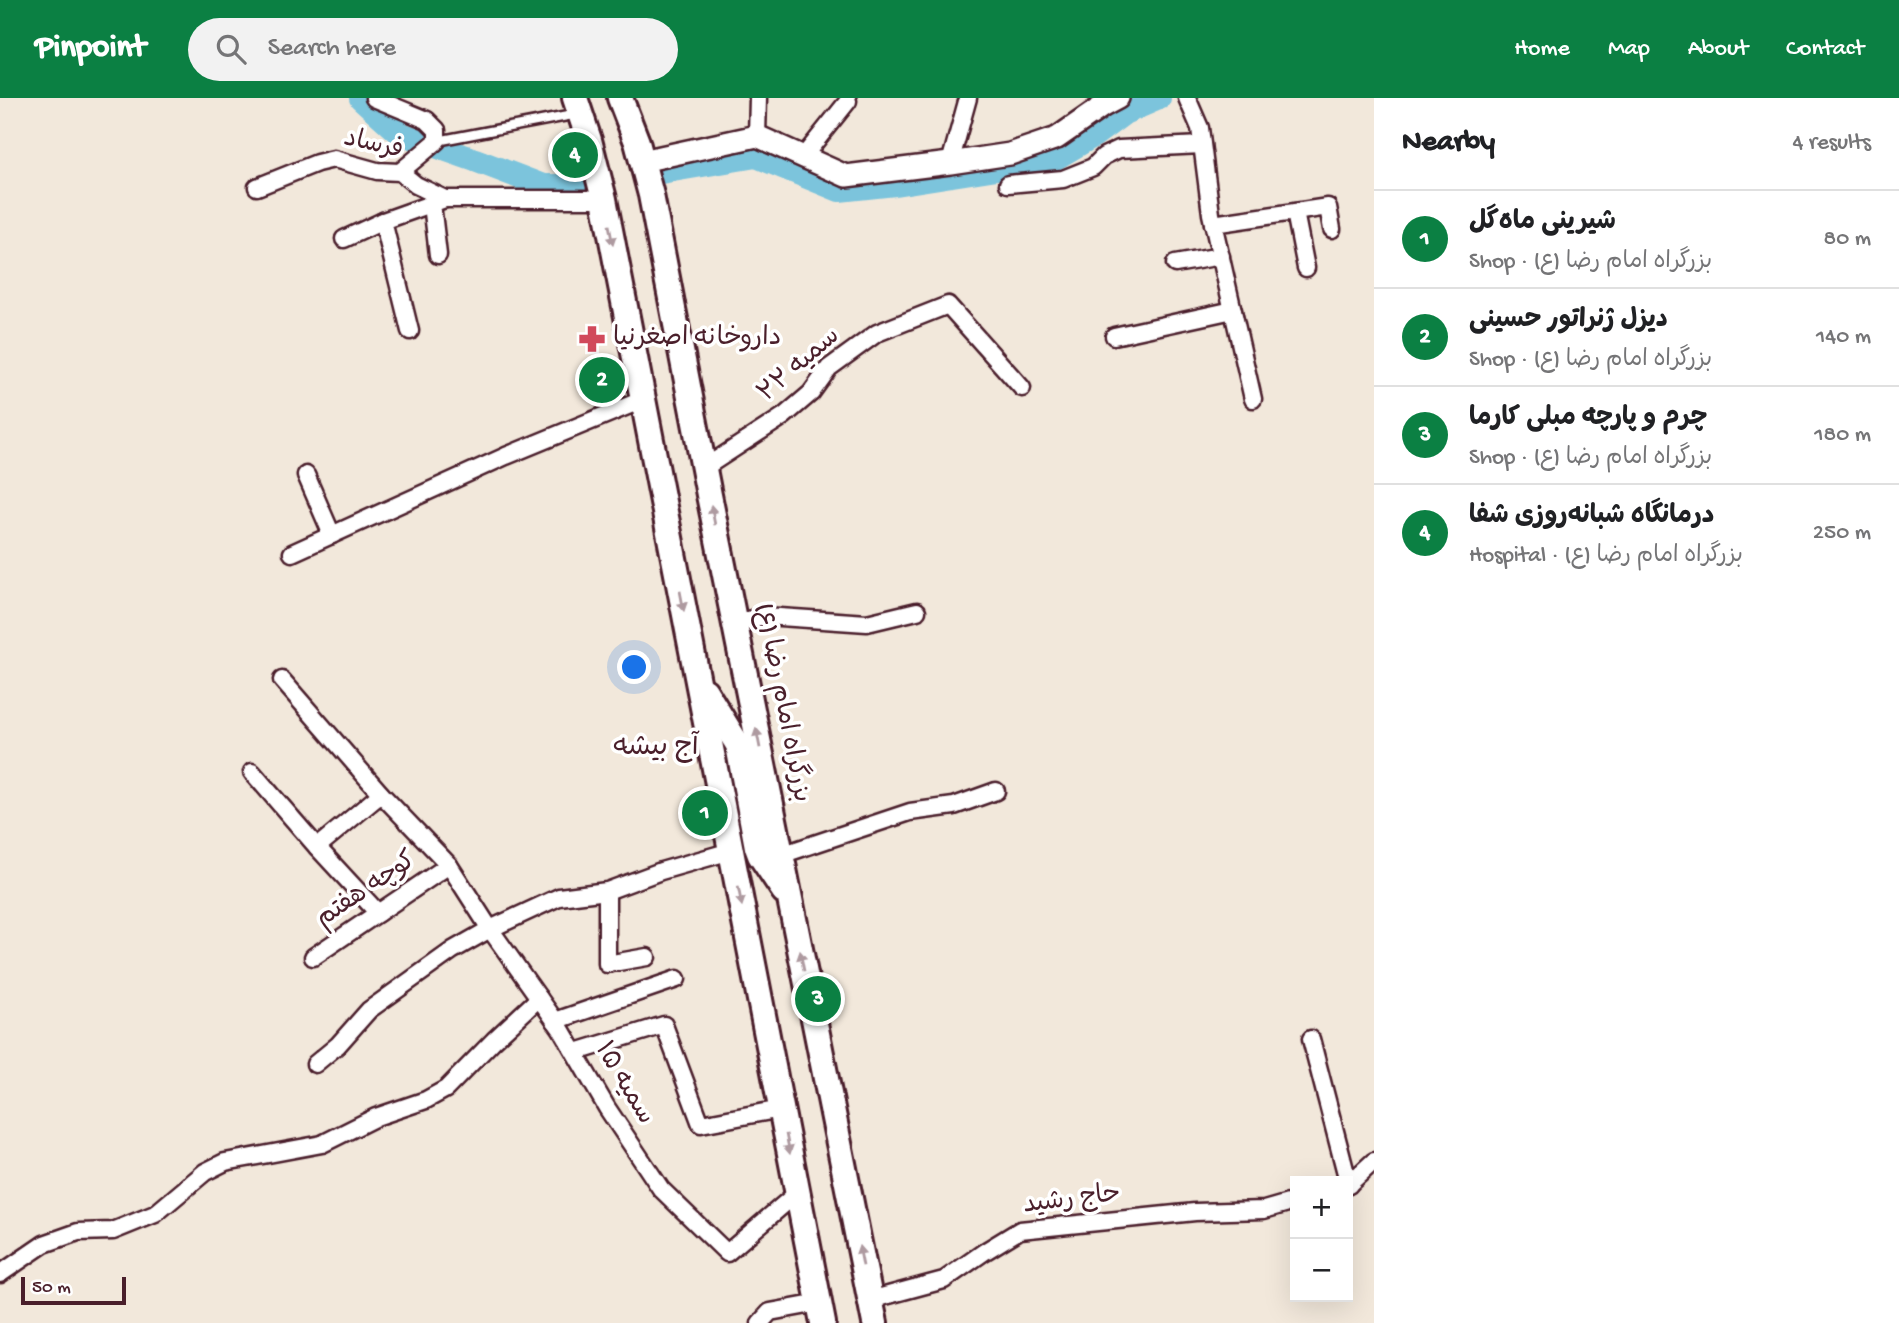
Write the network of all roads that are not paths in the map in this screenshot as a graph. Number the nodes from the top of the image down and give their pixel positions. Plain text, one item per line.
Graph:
1 (374, 98) edge
2 (620, 98) edge
3 (758, 98) edge
4 (968, 98) edge
5 (1118, 98) edge
6 (1187, 98) edge
7 (848, 101) dead end
8 (578, 106) edge
9 (757, 136) junction
10 (434, 144) junction
11 (1202, 145) junction
12 (803, 157) junction
13 (642, 161) junction
14 (950, 163) junction
15 (400, 172) junction
16 (1008, 184) dead end
17 (257, 187) dead end
18 (604, 199) junction
19 (439, 201) junction
20 (1296, 212) junction
21 (383, 221) junction
22 (1213, 224) junction
23 (1332, 229) dead end
24 (344, 239) dead end
25 (438, 255) dead end
26 (1221, 256) junction
27 (1175, 264) dead end
28 (1306, 268) dead end
29 (1233, 310) junction
30 (410, 331) dead end
31 (1114, 336) dead end
32 (1022, 388) dead end
33 (1253, 399) dead end
34 (642, 400) junction
35 (704, 468) junction
36 (306, 475) dead end
37 (332, 535) junction
38 (292, 553) dead end
39 (917, 611) dead end
40 (734, 623) junction
41 (697, 678) junction
42 (282, 680) dead end
43 (252, 772) dead end
44 (996, 790) dead end
45 (757, 791) junction
46 (381, 794) junction
47 (720, 796) junction
48 (317, 847) junction
49 (731, 851) junction
50 (781, 855) junction
51 (449, 864) junction
52 (607, 891) junction
53 (790, 902) junction
54 (378, 912) junction
55 (490, 929) junction
56 (313, 957) dead end
57 (647, 957) dead end
58 (677, 979) dead end
59 (539, 998) junction
60 (555, 1021) junction
61 (1311, 1039) dead end
62 (576, 1052) junction
63 (315, 1064) dead end
64 (781, 1109) junction
65 (1374, 1161) edge
66 (1347, 1176) edge
67 (1353, 1181) edge
68 (797, 1193) junction
69 (1290, 1202) edge
70 (0, 1274) edge
71 (873, 1312) edge
72 (821, 1313) edge
73 (760, 1323) edge

1 - 10 street
2 - 13 highway, بزرگراه امام رضا (ع)
3 - 9 street
4 - 14 street
5 - 14 main road
6 - 11 street
7 - 12 street
8 - 10 lane
8 - 18 highway
9 - 12 main road
9 - 13 main road
10 - 15 street
11 - 16 street
11 - 22 street
12 - 14 main road
13 - 35 highway, بزرگراه امام رضا (ع)
15 - 17 street, فرساد
15 - 19 street, فرساد
18 - 19 street, فرساد
18 -> 34 highway
19 - 21 street
19 - 25 street
20 - 22 street
20 - 23 street
20 - 28 street
21 - 24 street
21 - 30 street
22 - 26 street
26 - 27 street
26 - 29 street
29 - 31 street
29 - 33 street
32 - 35 street, سمیه ۲۲
34 - 37 street
34 -> 41 highway
40 -> 35 highway, بزرگراه امام رضا (ع)
36 - 37 street
37 - 38 street
39 - 40 street
45 -> 40 highway, بزرگراه امام رضا (ع)
41 - 45 highway
41 - 47 highway
42 - 46 street, سمیه ۱۵
43 - 48 street
44 - 50 street
45 - 47 highway
45 - 50 highway, بزرگراه امام رضا (ع)
45 - 53 highway
46 - 48 street
46 - 51 street, سمیه ۱۵
47 - 49 highway
48 - 54 street
49 - 52 street
49 -> 64 highway
50 - 53 highway, بزرگراه امام رضا (ع)
51 - 54 street, کوچه هفتم
51 - 55 street, سمیه ۱۵
52 - 55 street
52 - 57 street
71 -> 53 highway, بزرگراه امام رضا (ع)
54 - 56 street, کوچه هفتم
55 - 59 street, سمیه ۱۵
55 - 63 street
58 - 60 street
59 - 60 street, سمیه ۱۵
59 - 70 street
60 - 62 street, سمیه ۱۵
61 - 66 street
62 - 64 street
62 - 68 street, سمیه ۱۵
64 -> 68 highway
65 - 67 street
68 - 72 highway
69 - 71 street, حاج رشید
72 - 73 street

